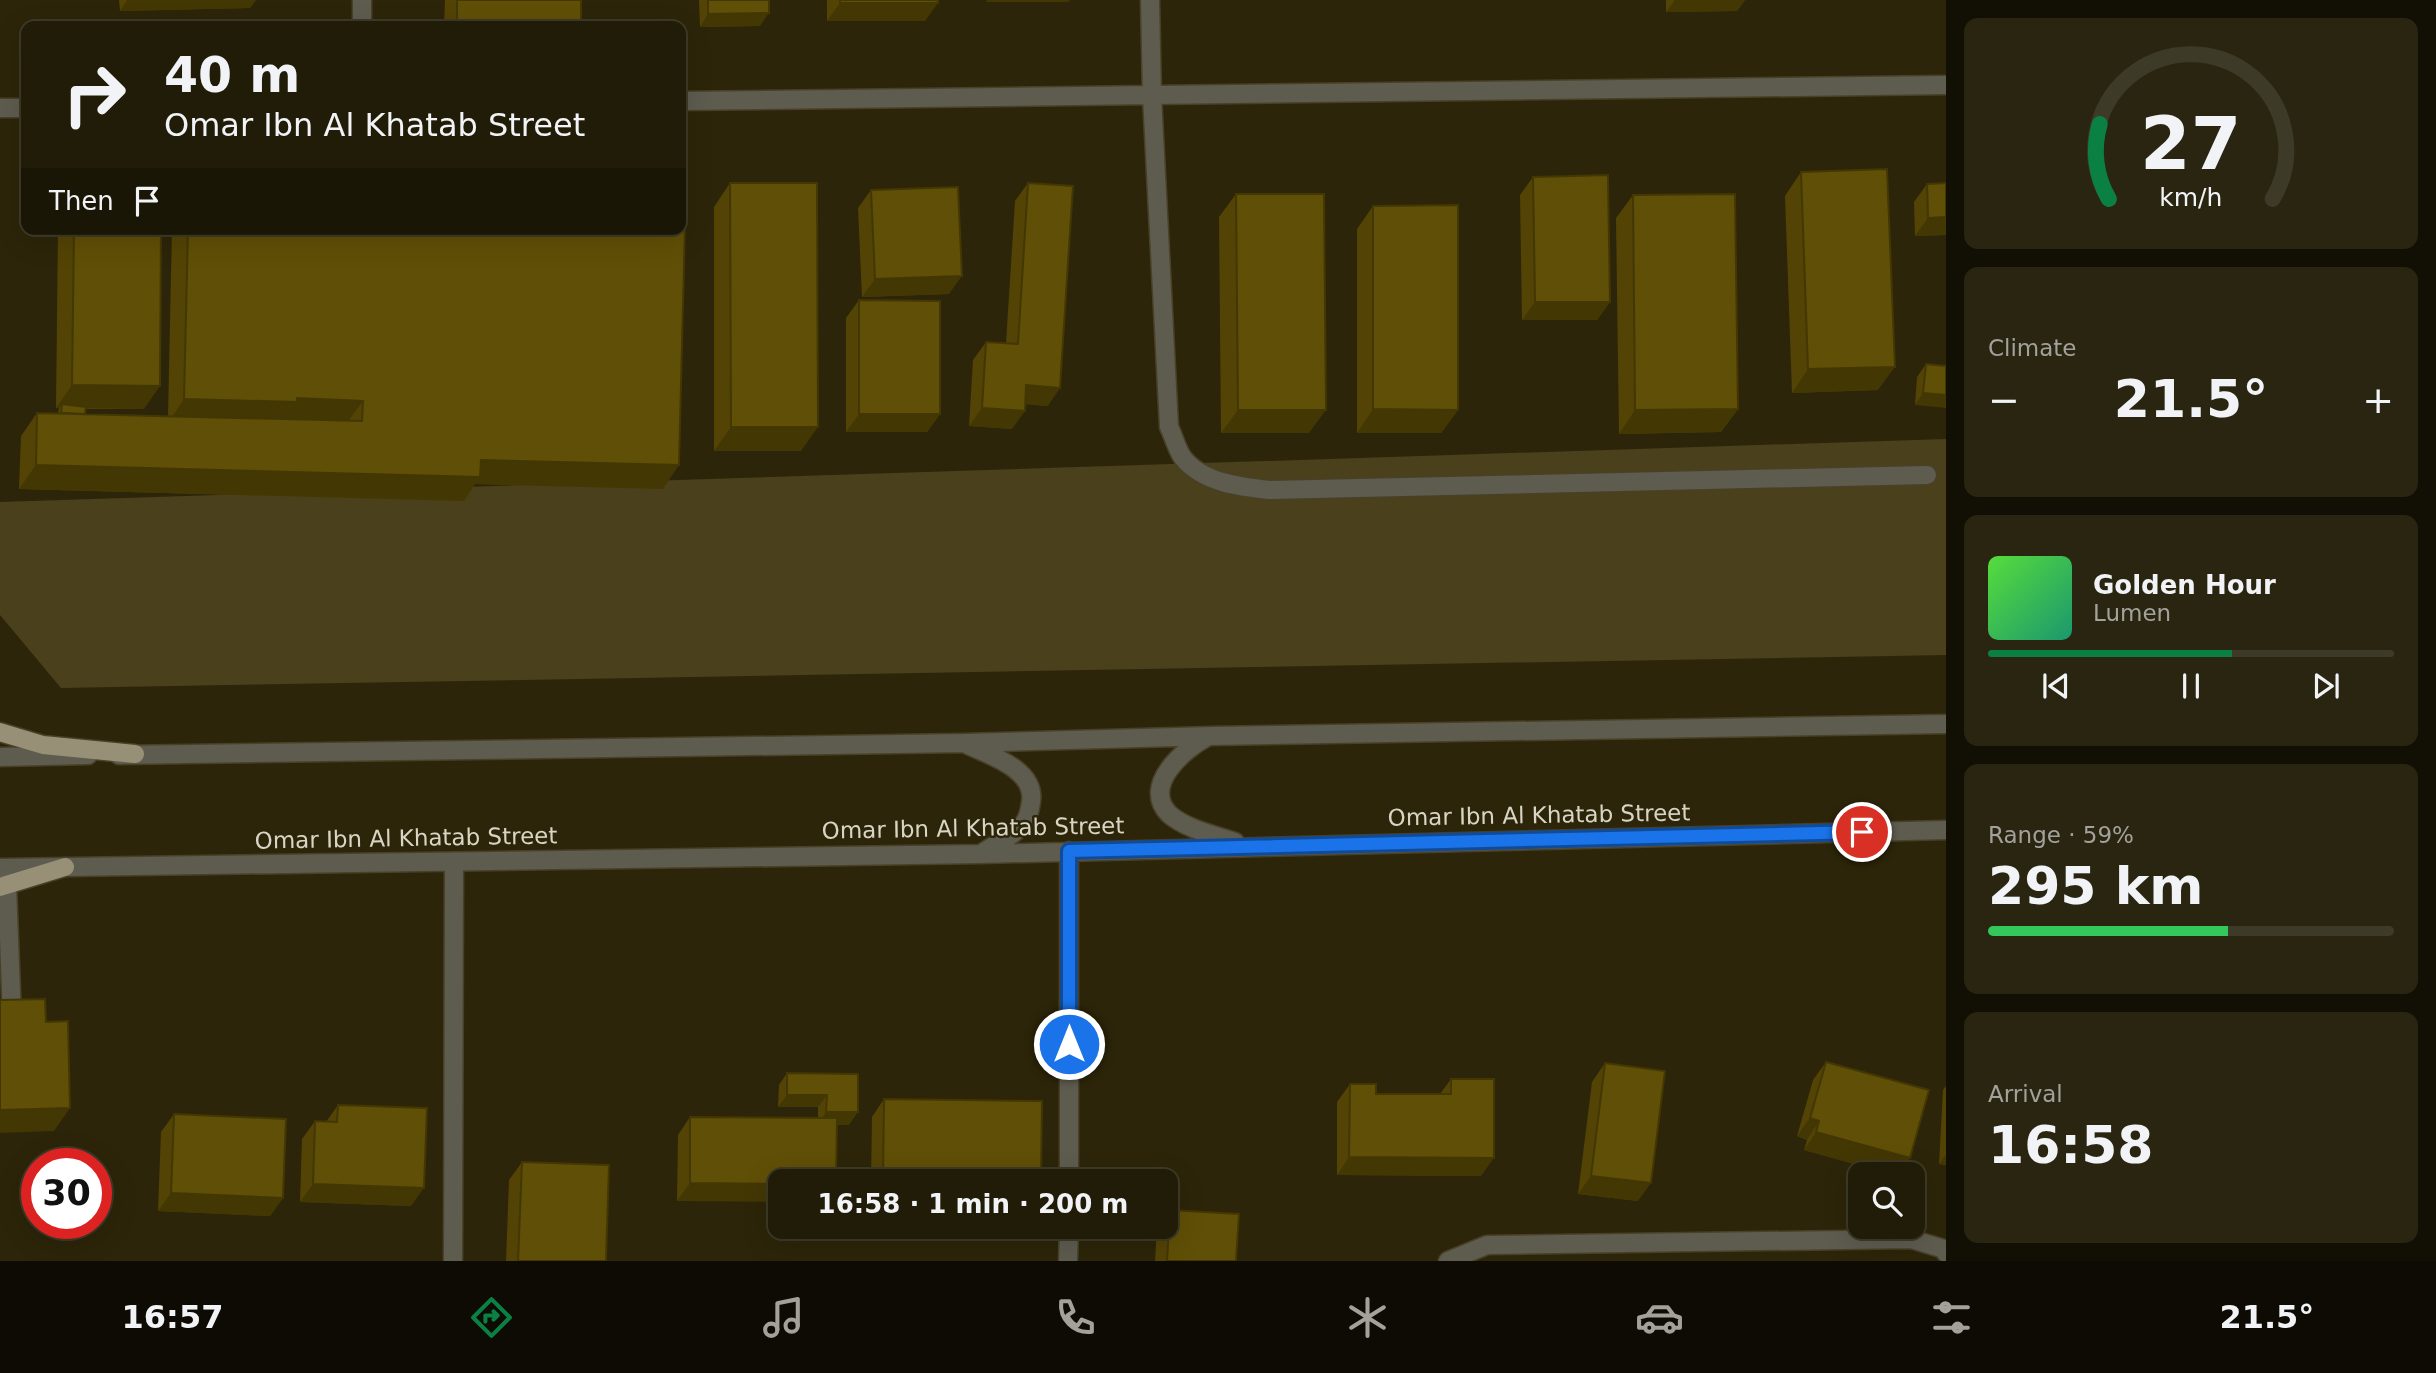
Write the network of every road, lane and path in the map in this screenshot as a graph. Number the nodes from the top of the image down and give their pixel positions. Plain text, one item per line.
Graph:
1 (362, 0) edge
2 (1150, 0) edge
3 (362, 21) edge
4 (1946, 85) edge
5 (1152, 96) junction
6 (686, 101) edge
7 (0, 108) edge
8 (21, 108) edge
9 (1927, 475) dead end
10 (1946, 724) edge
11 (0, 732) edge
12 (1210, 736) junction
13 (965, 743) junction
14 (135, 754) junction
15 (0, 757) edge
16 (1946, 830) edge
17 (1248, 846) junction
18 (1069, 851) junction
19 (981, 854) junction
20 (454, 862) junction
21 (65, 867) junction
22 (0, 868) edge
23 (4, 886) edge
24 (12, 1018) edge
25 (1069, 1169) edge
26 (1069, 1239) edge
27 (1946, 1253) edge
28 (453, 1261) edge
29 (1069, 1261) edge
30 (1448, 1261) edge

1 - 3 street
2 - 5 street
4 - 5 street
5 - 6 street
5 - 9 street
7 - 8 street
10 - 12 street
11 - 14 main road
12 - 13 street
12 - 17 street
13 - 14 street
13 - 19 street
14 - 15 street
16 - 17 street, Omar Ibn Al Khatab Street
17 - 18 street, Omar Ibn Al Khatab Street
18 - 19 street, Omar Ibn Al Khatab Street
18 - 25 street
19 - 20 street, Omar Ibn Al Khatab Street
20 - 21 street, Omar Ibn Al Khatab Street
20 - 28 street
21 - 22 street, Omar Ibn Al Khatab Street
21 - 23 main road
23 - 24 street
26 - 29 street
27 - 30 street

